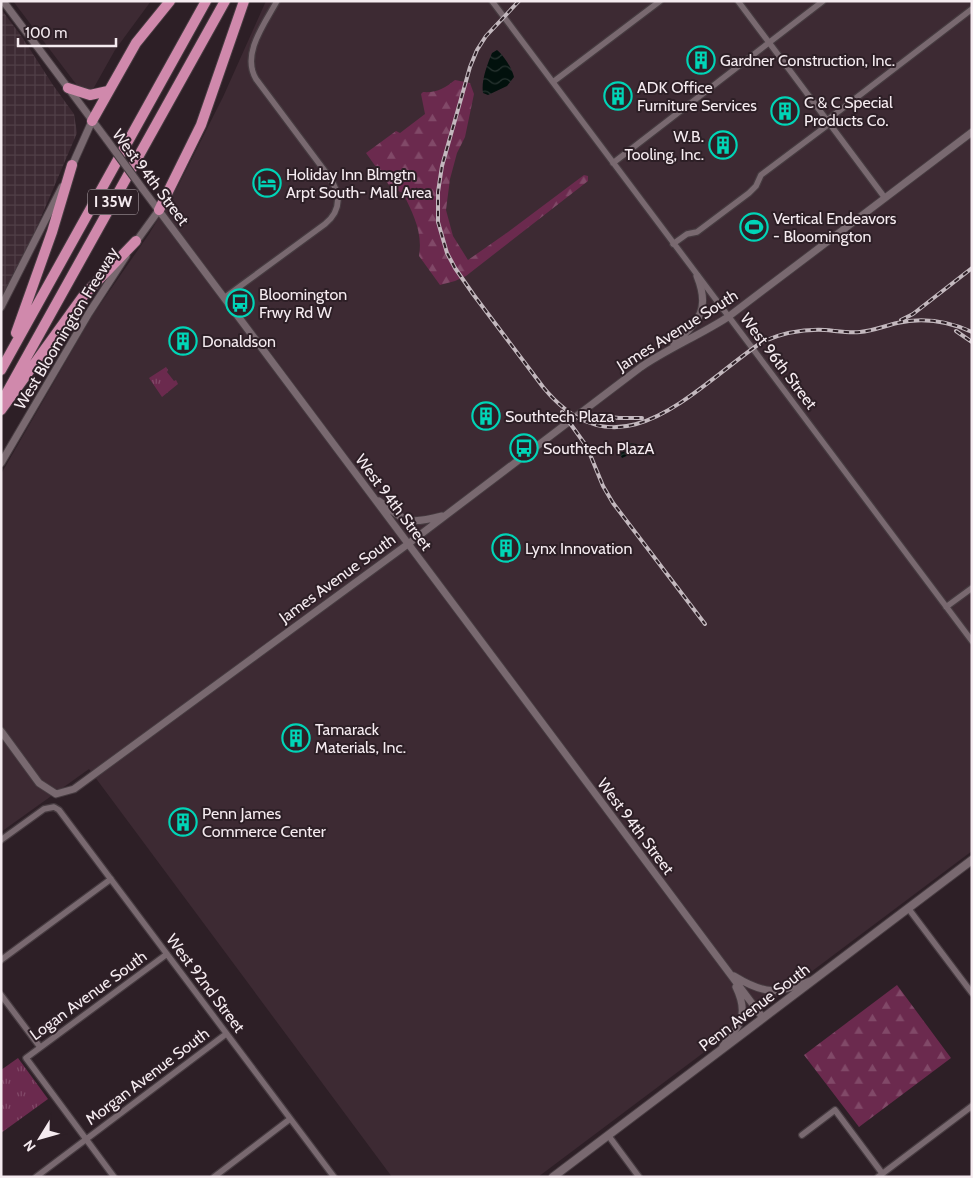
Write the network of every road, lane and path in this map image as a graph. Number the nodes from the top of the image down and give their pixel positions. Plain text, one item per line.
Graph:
1 (3, 1) edge
2 (170, 1) edge
3 (206, 1) edge
4 (224, 1) edge
5 (244, 1) edge
6 (277, 1) edge
7 (492, 1) edge
8 (660, 1) edge
9 (738, 1) edge
10 (823, 1) edge
11 (972, 9) edge
12 (768, 42) junction
13 (553, 82) junction
14 (68, 88) junction
15 (108, 91) junction
16 (92, 120) junction
17 (828, 123) junction
18 (972, 132) edge
19 (613, 163) junction
20 (72, 165) junction
21 (884, 198) junction
22 (159, 210) junction
23 (136, 241) junction
24 (673, 244) junction
25 (697, 276) junction
26 (224, 298) junction
27 (1, 307) edge
28 (728, 317) junction
29 (668, 350) junction
30 (4, 366) edge
31 (1, 403) edge
32 (1, 410) edge
33 (1, 464) edge
34 (373, 497) junction
35 (444, 515) junction
36 (408, 544) junction
37 (972, 588) edge
38 (946, 607) junction
39 (972, 641) edge
40 (1, 731) edge
41 (1, 840) edge
42 (972, 860) edge
43 (111, 879) junction
44 (908, 908) junction
45 (167, 954) junction
46 (1, 960) edge
47 (729, 973) junction
48 (813, 980) junction
49 (972, 993) edge
50 (2, 998) edge
51 (763, 1018) junction
52 (226, 1034) junction
53 (40, 1047) junction
54 (721, 1049) junction
55 (972, 1106) edge
56 (290, 1119) junction
57 (608, 1135) junction
58 (802, 1135) dead end
59 (86, 1140) junction
60 (880, 1175) edge
61 (36, 1177) edge
62 (114, 1177) edge
63 (214, 1177) edge
64 (334, 1177) edge
65 (553, 1177) edge
66 (639, 1177) edge

1 - 14 street, West 94th Street
2 - 15 highway
3 - 30 highway, I 35W
4 - 31 highway, I 35W
5 - 22 highway
6 - 26 street
7 - 13 street, West 96th Street
8 - 13 street
9 - 12 street
10 - 12 street
11 - 17 street
12 - 17 street
12 - 19 street
13 - 19 street, West 96th Street
14 - 15 highway
14 - 16 street, West 94th Street
15 - 16 highway
16 - 20 street
16 - 22 street, West 94th Street, bridge
17 - 21 street
17 - 24 street
18 - 21 street, James Avenue South
19 - 24 street, West 96th Street
20 - 27 street
20 - 30 highway
21 - 28 street, James Avenue South
22 - 23 street, West Bloomington Freeway
22 - 26 street, West 94th Street
23 - 32 highway
23 - 33 street, West Bloomington Freeway
24 - 25 street, West 96th Street
25 - 28 street, West 96th Street
25 - 29 street
26 - 34 street, West 94th Street
28 - 29 street, James Avenue South
28 - 38 street, West 96th Street
29 - 35 street, James Avenue South
34 - 35 street
34 - 36 street, West 94th Street
35 - 36 street, James Avenue South
36 - 40 street, James Avenue South
36 - 47 street, West 94th Street
37 - 38 street
38 - 39 street, West 96th Street
41 - 43 street, West 92nd Street
42 - 44 main road, Penn Avenue South
43 - 45 street, West 92nd Street
43 - 46 street
44 - 48 main road, Penn Avenue South
44 - 49 street
45 - 52 street, West 92nd Street
45 - 53 street, Logan Avenue South
47 - 48 street
47 - 51 street, West 94th Street
47 - 54 street
48 - 51 main road, Penn Avenue South
50 - 53 street
51 - 54 main road, Penn Avenue South
52 - 56 street, West 92nd Street
52 - 59 street, Morgan Avenue South
53 - 59 street, Logan Avenue South
54 - 57 main road, Penn Avenue South
55 - 60 street
56 - 63 street
56 - 64 street, West 92nd Street
57 - 65 main road, Penn Avenue South
57 - 66 street
58 - 60 street
59 - 61 street, Morgan Avenue South
59 - 62 street

